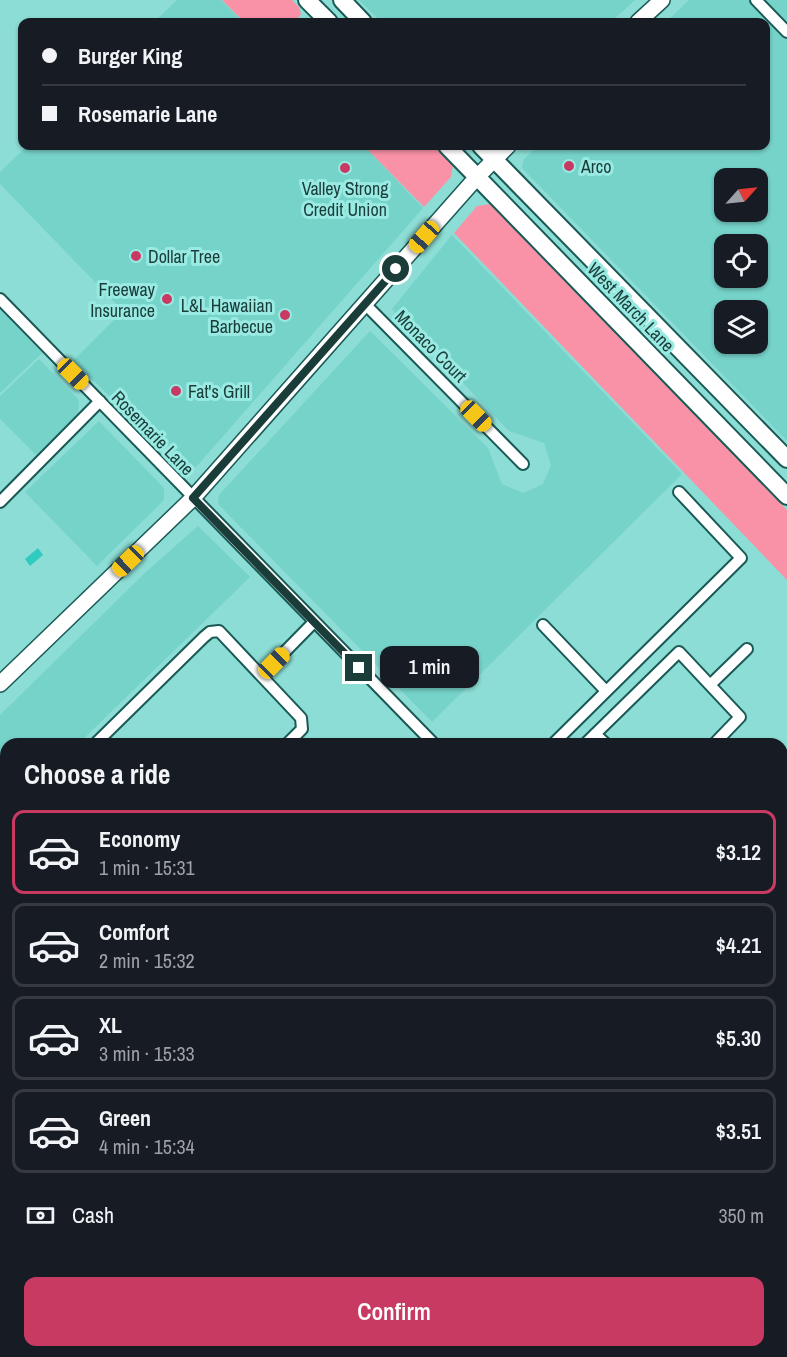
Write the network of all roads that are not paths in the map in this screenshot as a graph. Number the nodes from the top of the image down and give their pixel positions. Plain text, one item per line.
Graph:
1 (307, 0) edge
2 (342, 0) edge
3 (658, 1) edge
4 (760, 1) edge
5 (325, 18) edge
6 (359, 18) edge
7 (642, 18) edge
8 (787, 32) edge
9 (451, 150) edge
10 (485, 150) edge
11 (504, 150) edge
12 (494, 159) junction
13 (477, 177) junction
14 (0, 299) edge
15 (365, 304) junction
16 (100, 401) junction
17 (787, 459) edge
18 (523, 464) dead end
19 (679, 492) dead end
20 (787, 496) edge
21 (193, 498) junction
22 (0, 502) edge
23 (314, 622) junction
24 (543, 625) dead end
25 (747, 649) dead end
26 (262, 675) junction
27 (0, 684) edge
28 (710, 685) junction
29 (606, 691) junction
30 (596, 734) junction
31 (101, 738) edge
32 (293, 738) edge
33 (428, 738) edge
34 (559, 738) edge
35 (592, 738) edge
36 (600, 738) edge
37 (720, 738) edge

1 - 5 main road
2 - 6 main road
3 - 7 main road
4 - 8 street
9 - 13 main road, West March Lane
10 - 12 main road, West March Lane
11 - 12 main road
12 - 13 main road
12 - 17 main road, West March Lane
13 - 15 main road
13 - 20 main road, West March Lane
14 - 16 street, Rosemarie Lane
15 - 18 street, Monaco Court
15 - 21 main road
16 - 21 street, Rosemarie Lane
16 - 22 street
19 - 29 street
21 - 23 street, Rosemarie Lane
21 - 27 main road
23 - 26 street
23 - 33 street, Rosemarie Lane
24 - 29 street
25 - 28 street
26 - 31 street
26 - 32 street
28 - 30 street
28 - 37 street
29 - 34 street
30 - 35 street
30 - 36 street

